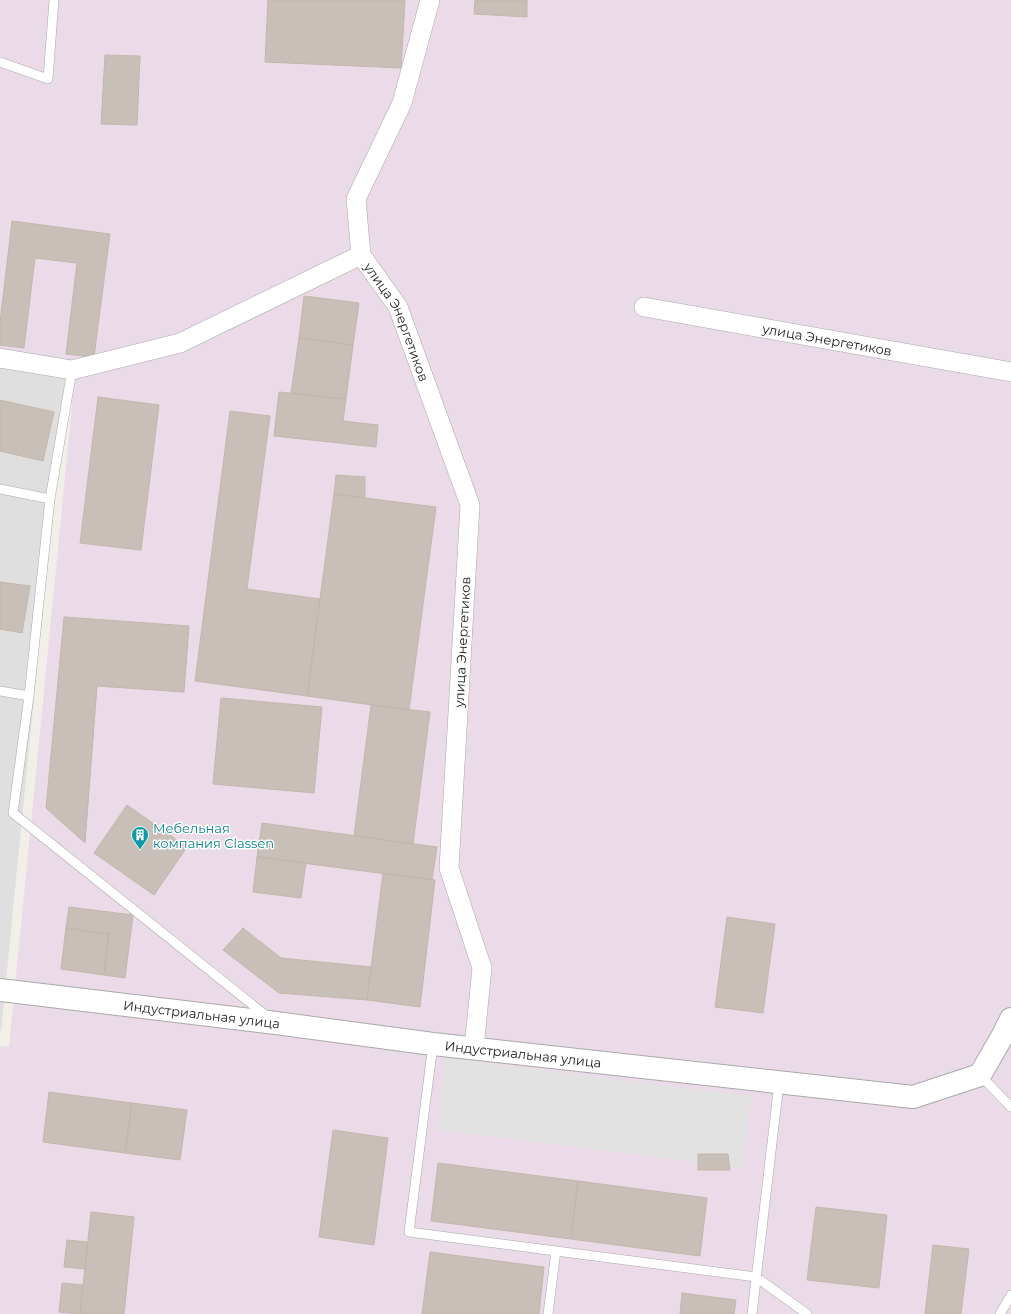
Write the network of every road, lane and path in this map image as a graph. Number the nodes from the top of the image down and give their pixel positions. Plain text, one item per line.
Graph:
1 (54, 0) edge
2 (430, 0) edge
3 (0, 62) edge
4 (360, 255) junction
5 (644, 307) dead end
6 (0, 358) edge
7 (72, 370) junction
8 (1011, 372) edge
9 (0, 489) edge
10 (50, 499) junction
11 (0, 691) edge
12 (30, 696) junction
13 (0, 990) edge
14 (1011, 1019) edge
15 (276, 1023) junction
16 (434, 1044) junction
17 (474, 1048) junction
18 (980, 1075) junction
19 (779, 1083) junction
20 (1011, 1107) edge
21 (556, 1251) junction
22 (756, 1277) junction
23 (1011, 1295) edge
24 (548, 1314) edge
25 (752, 1314) edge
26 (807, 1314) edge
27 (1000, 1314) edge

1 - 3 lane
2 - 4 street, улица Энергетиков
4 - 7 street, улица Энергетиков
4 - 17 street, улица Энергетиков
5 - 8 street, улица Энергетиков
6 - 7 street, улица Энергетиков
7 - 10 lane
9 - 10 lane
10 - 12 lane
11 - 12 lane
12 - 15 lane
13 - 15 street, Индустриальная улица
14 - 18 street
15 - 16 street, Индустриальная улица
16 - 17 street, Индустриальная улица
16 - 21 lane
17 - 19 street, Индустриальная улица
18 - 19 street, Индустриальная улица
18 - 20 lane
19 - 22 lane
21 - 22 lane
21 - 24 lane
22 - 25 lane
22 - 26 lane
23 - 27 lane

